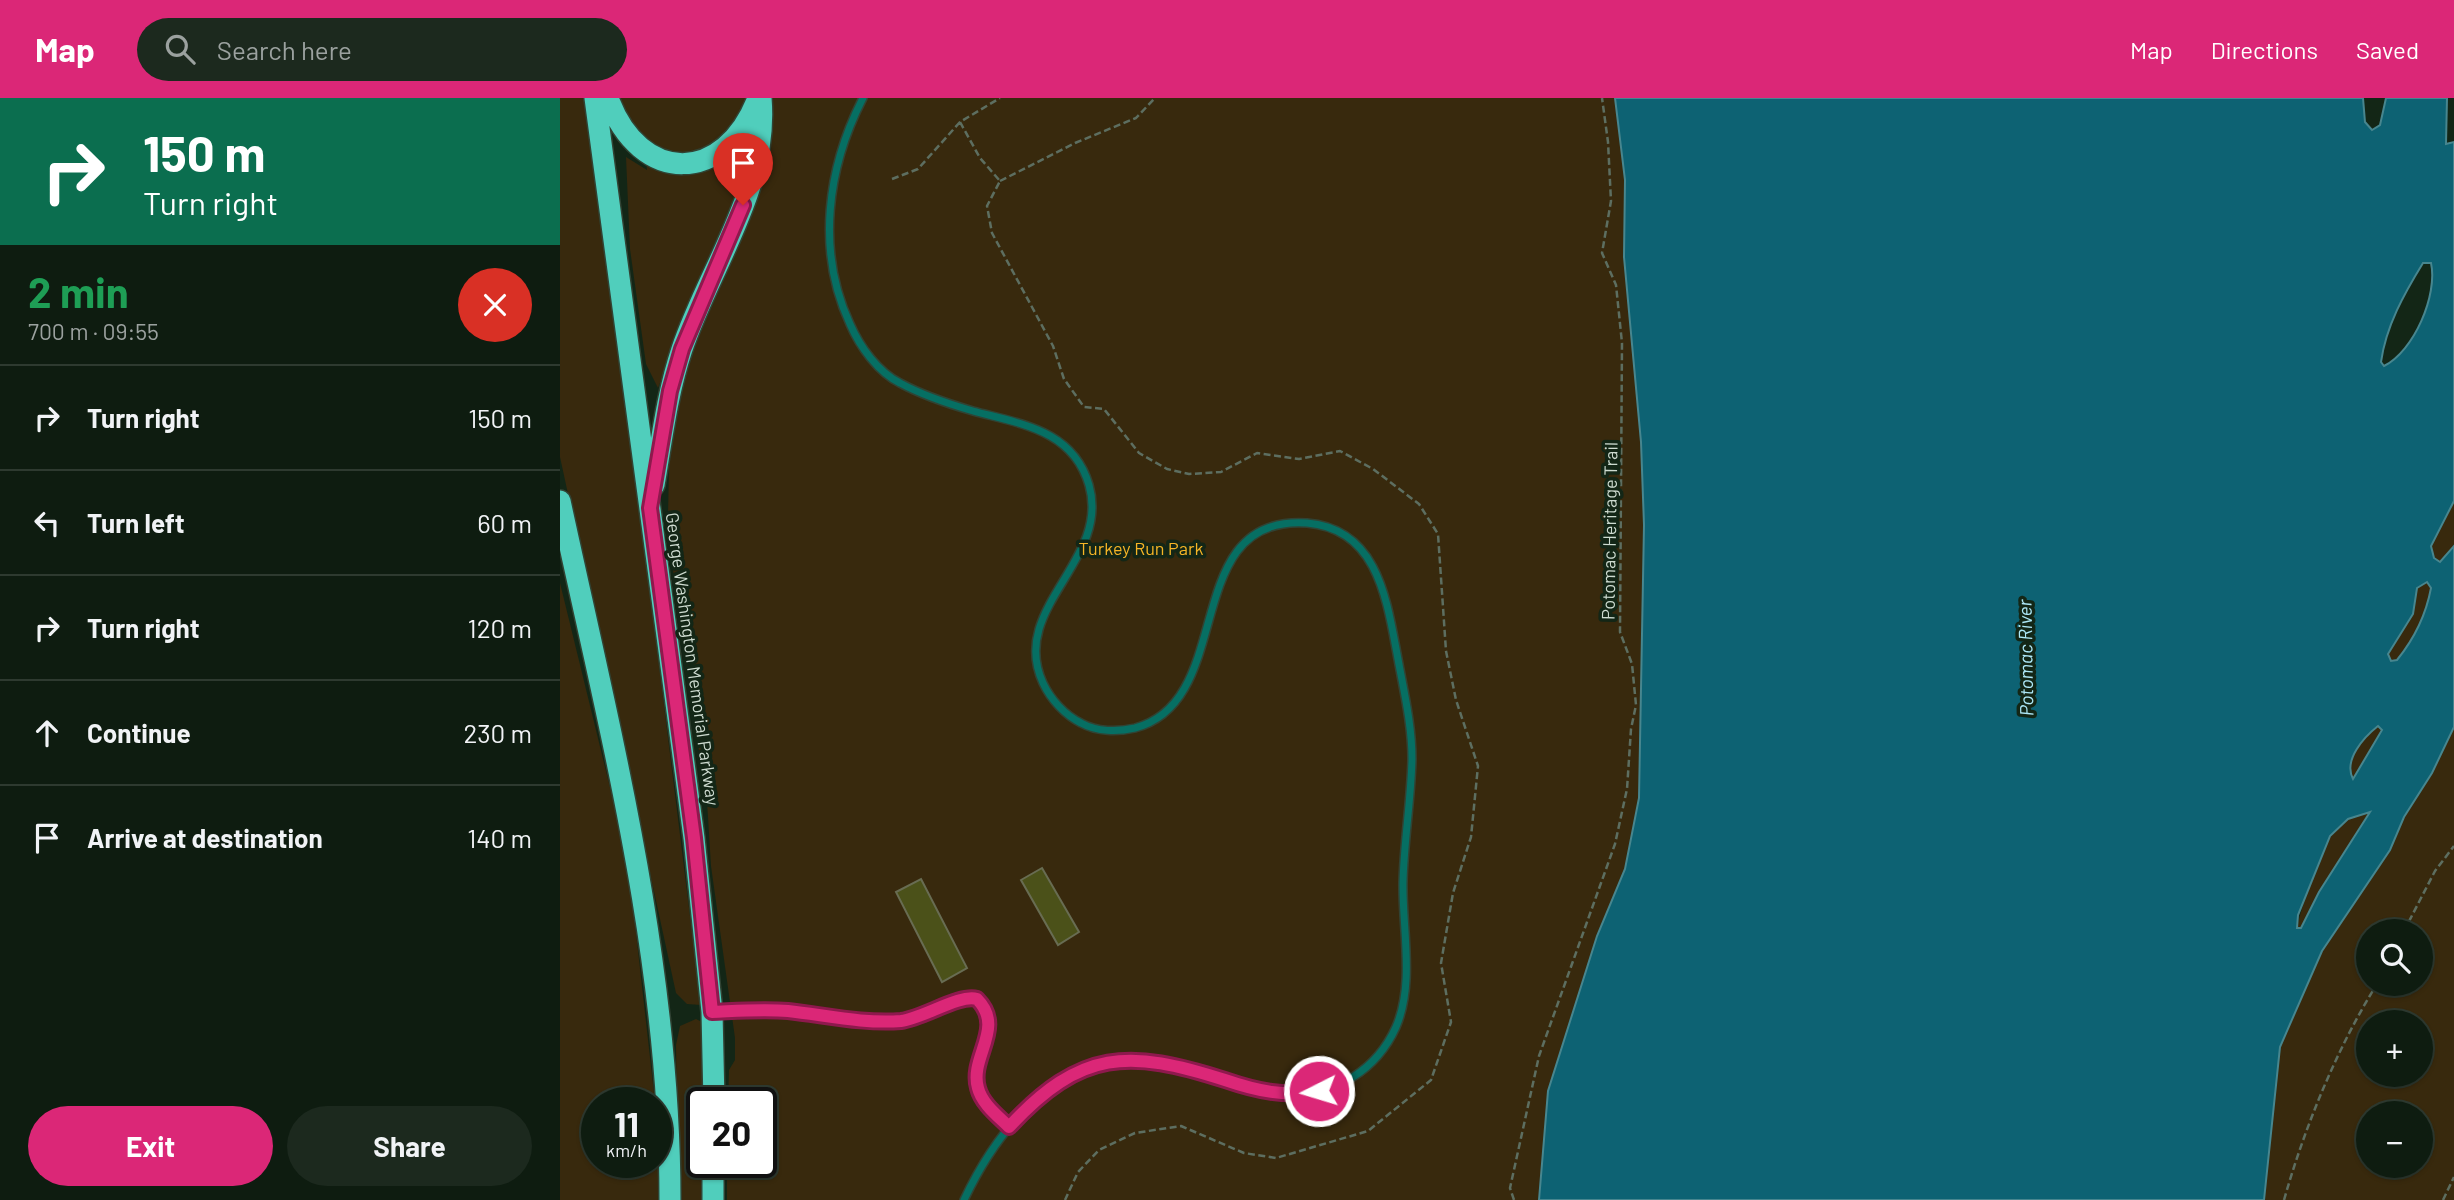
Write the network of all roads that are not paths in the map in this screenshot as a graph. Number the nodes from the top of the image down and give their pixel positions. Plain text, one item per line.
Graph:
1 (595, 98) edge
2 (608, 98) edge
3 (760, 98) edge
4 (863, 98) edge
5 (560, 501) edge
6 (650, 508) junction
7 (560, 527) edge
8 (574, 568) junction
9 (712, 1012) junction
10 (714, 1087) edge
11 (1009, 1127) junction
12 (713, 1178) edge
13 (670, 1200) edge
14 (713, 1200) edge
15 (964, 1200) edge

1 - 6 highway, George Washington Memorial Parkway
2 - 3 highway
3 - 6 highway
4 - 11 lane
5 - 8 highway
6 - 9 highway, George Washington Memorial Parkway
7 - 8 highway
8 - 13 highway
9 - 10 highway, George Washington Memorial Parkway
9 - 11 lane
11 - 15 lane
12 - 14 highway

